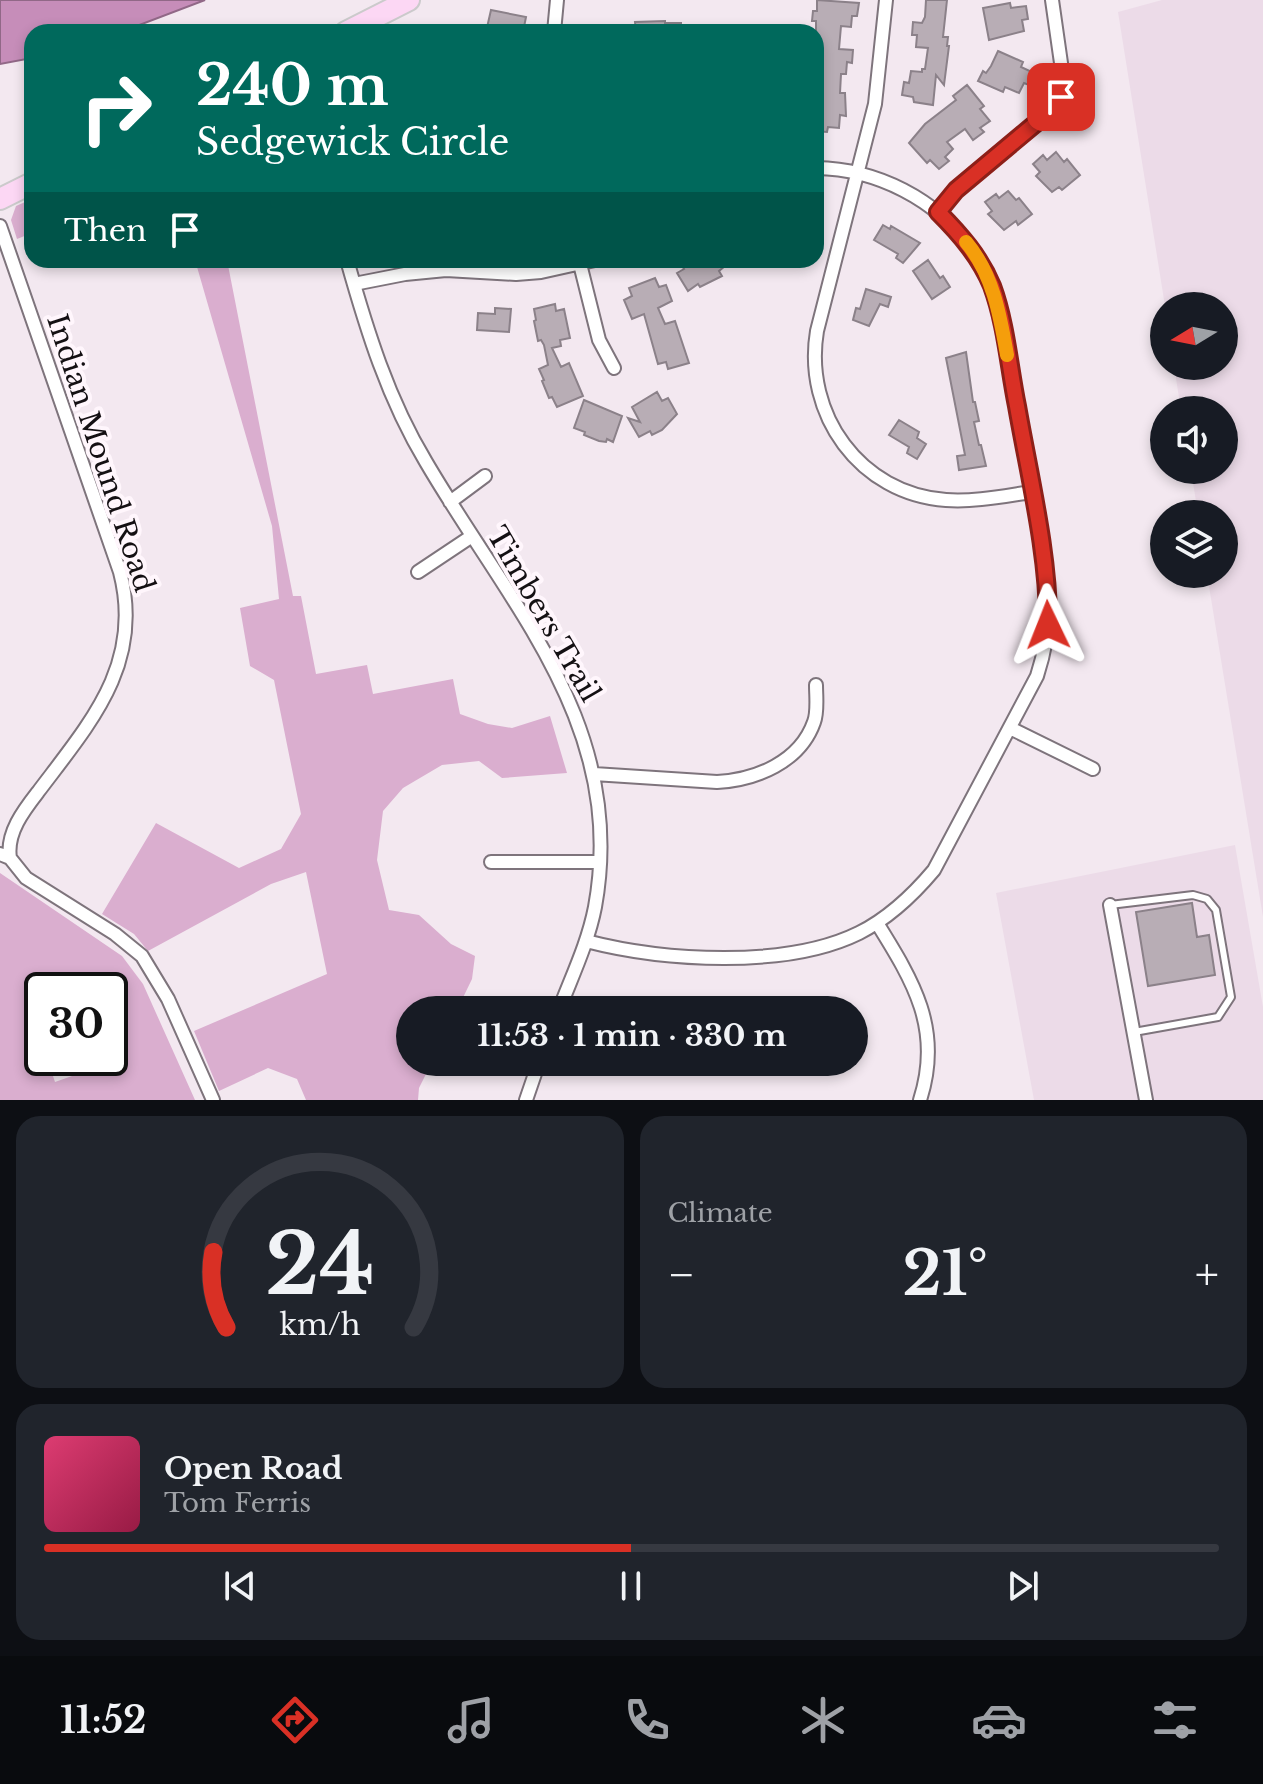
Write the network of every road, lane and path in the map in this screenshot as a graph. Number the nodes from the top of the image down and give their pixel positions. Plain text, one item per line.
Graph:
1 (409, 0) edge
2 (557, 0) edge
3 (886, 0) edge
4 (1052, 0) edge
5 (362, 24) edge
6 (555, 24) edge
7 (824, 168) edge
8 (858, 173) junction
9 (24, 187) edge
10 (0, 199) edge
11 (938, 212) junction
12 (0, 226) edge
13 (349, 268) edge
14 (554, 268) edge
15 (581, 268) edge
16 (354, 284) junction
17 (614, 368) dead end
18 (485, 476) dead end
19 (1032, 492) junction
20 (450, 502) junction
21 (472, 536) junction
22 (418, 572) dead end
23 (816, 685) dead end
24 (1010, 728) junction
25 (1093, 769) dead end
26 (594, 774) junction
27 (5, 856) edge
28 (491, 862) dead end
29 (599, 862) junction
30 (1110, 905) joint
31 (877, 923) junction
32 (586, 941) junction
33 (564, 996) edge
34 (1134, 1032) junction
35 (534, 1076) edge
36 (213, 1100) edge
37 (526, 1100) edge
38 (920, 1100) edge
39 (1146, 1100) edge

1 - 5 main road
2 - 6 street
3 - 8 street
4 - 11 street
7 - 8 street
8 - 11 street
8 - 19 street
9 - 10 main road
11 - 19 street
12 - 27 street, Indian Mound Road
13 - 16 street, Timbers Trail
14 - 16 street
15 - 17 street
16 - 20 street, Timbers Trail
18 - 20 street
19 - 24 street
20 - 21 street, Timbers Trail
21 - 22 street
21 - 26 street, Timbers Trail
23 - 26 street
24 - 25 street
24 - 31 street
26 - 29 street, Timbers Trail
27 - 36 street
28 - 29 street
29 - 32 street, Timbers Trail
30 - 34 street
30 - 34 lane
31 - 32 street
31 - 38 street
32 - 33 street, Timbers Trail
34 - 39 street
35 - 37 street

